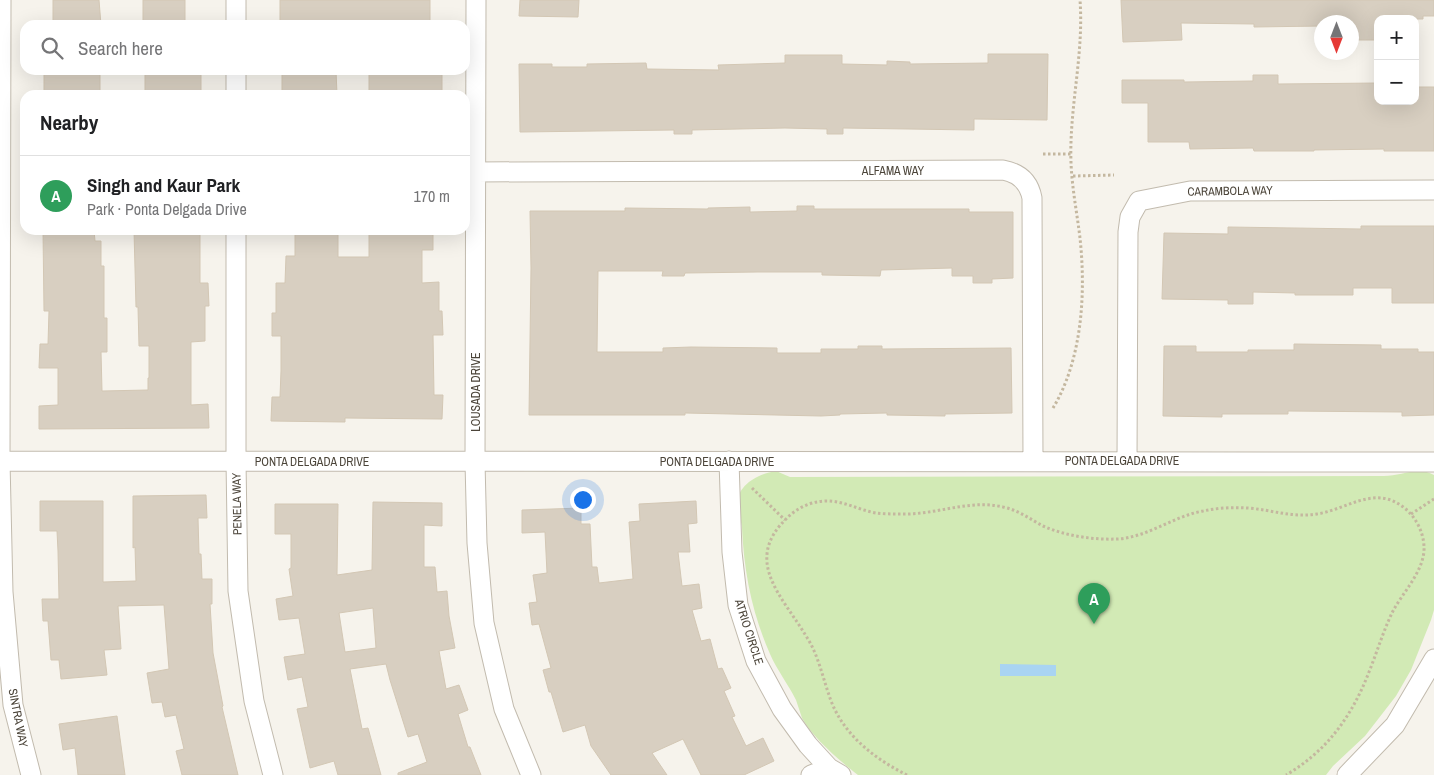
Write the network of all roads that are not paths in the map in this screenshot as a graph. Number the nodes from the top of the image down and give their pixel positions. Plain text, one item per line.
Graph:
1 (1, 0) edge
2 (236, 0) edge
3 (476, 0) edge
4 (236, 20) edge
5 (236, 75) edge
6 (236, 90) edge
7 (0, 102) edge
8 (476, 172) junction
9 (1434, 190) edge
10 (236, 235) edge
11 (0, 461) edge
12 (236, 461) junction
13 (729, 461) junction
14 (1033, 461) junction
15 (1127, 461) junction
16 (475, 462) junction
17 (1434, 462) edge
18 (1434, 658) edge
19 (7, 706) edge
20 (827, 773) edge
21 (31, 775) edge
22 (273, 775) edge
23 (531, 775) edge
24 (1347, 775) edge

1 - 7 street, SINTRA WAY
2 - 4 street
3 - 8 street, LOUSADA DRIVE
5 - 6 street
7 - 11 street, SINTRA WAY
8 - 14 street, ALFAMA WAY
8 - 16 street, LOUSADA DRIVE
9 - 15 street, CARAMBOLA WAY
10 - 12 street, PENELA WAY
11 - 12 street, PONTA DELGADA DRIVE
11 - 19 street, SINTRA WAY
12 - 16 street, PONTA DELGADA DRIVE
12 - 22 street, PENELA WAY
13 - 14 street, PONTA DELGADA DRIVE
13 - 16 street, PONTA DELGADA DRIVE
13 - 20 street, ATRIO CIRCLE
14 - 15 street, PONTA DELGADA DRIVE
15 - 17 street, PONTA DELGADA DRIVE
16 - 23 street, LOUSADA DRIVE
18 - 24 street
19 - 21 street, SINTRA WAY

